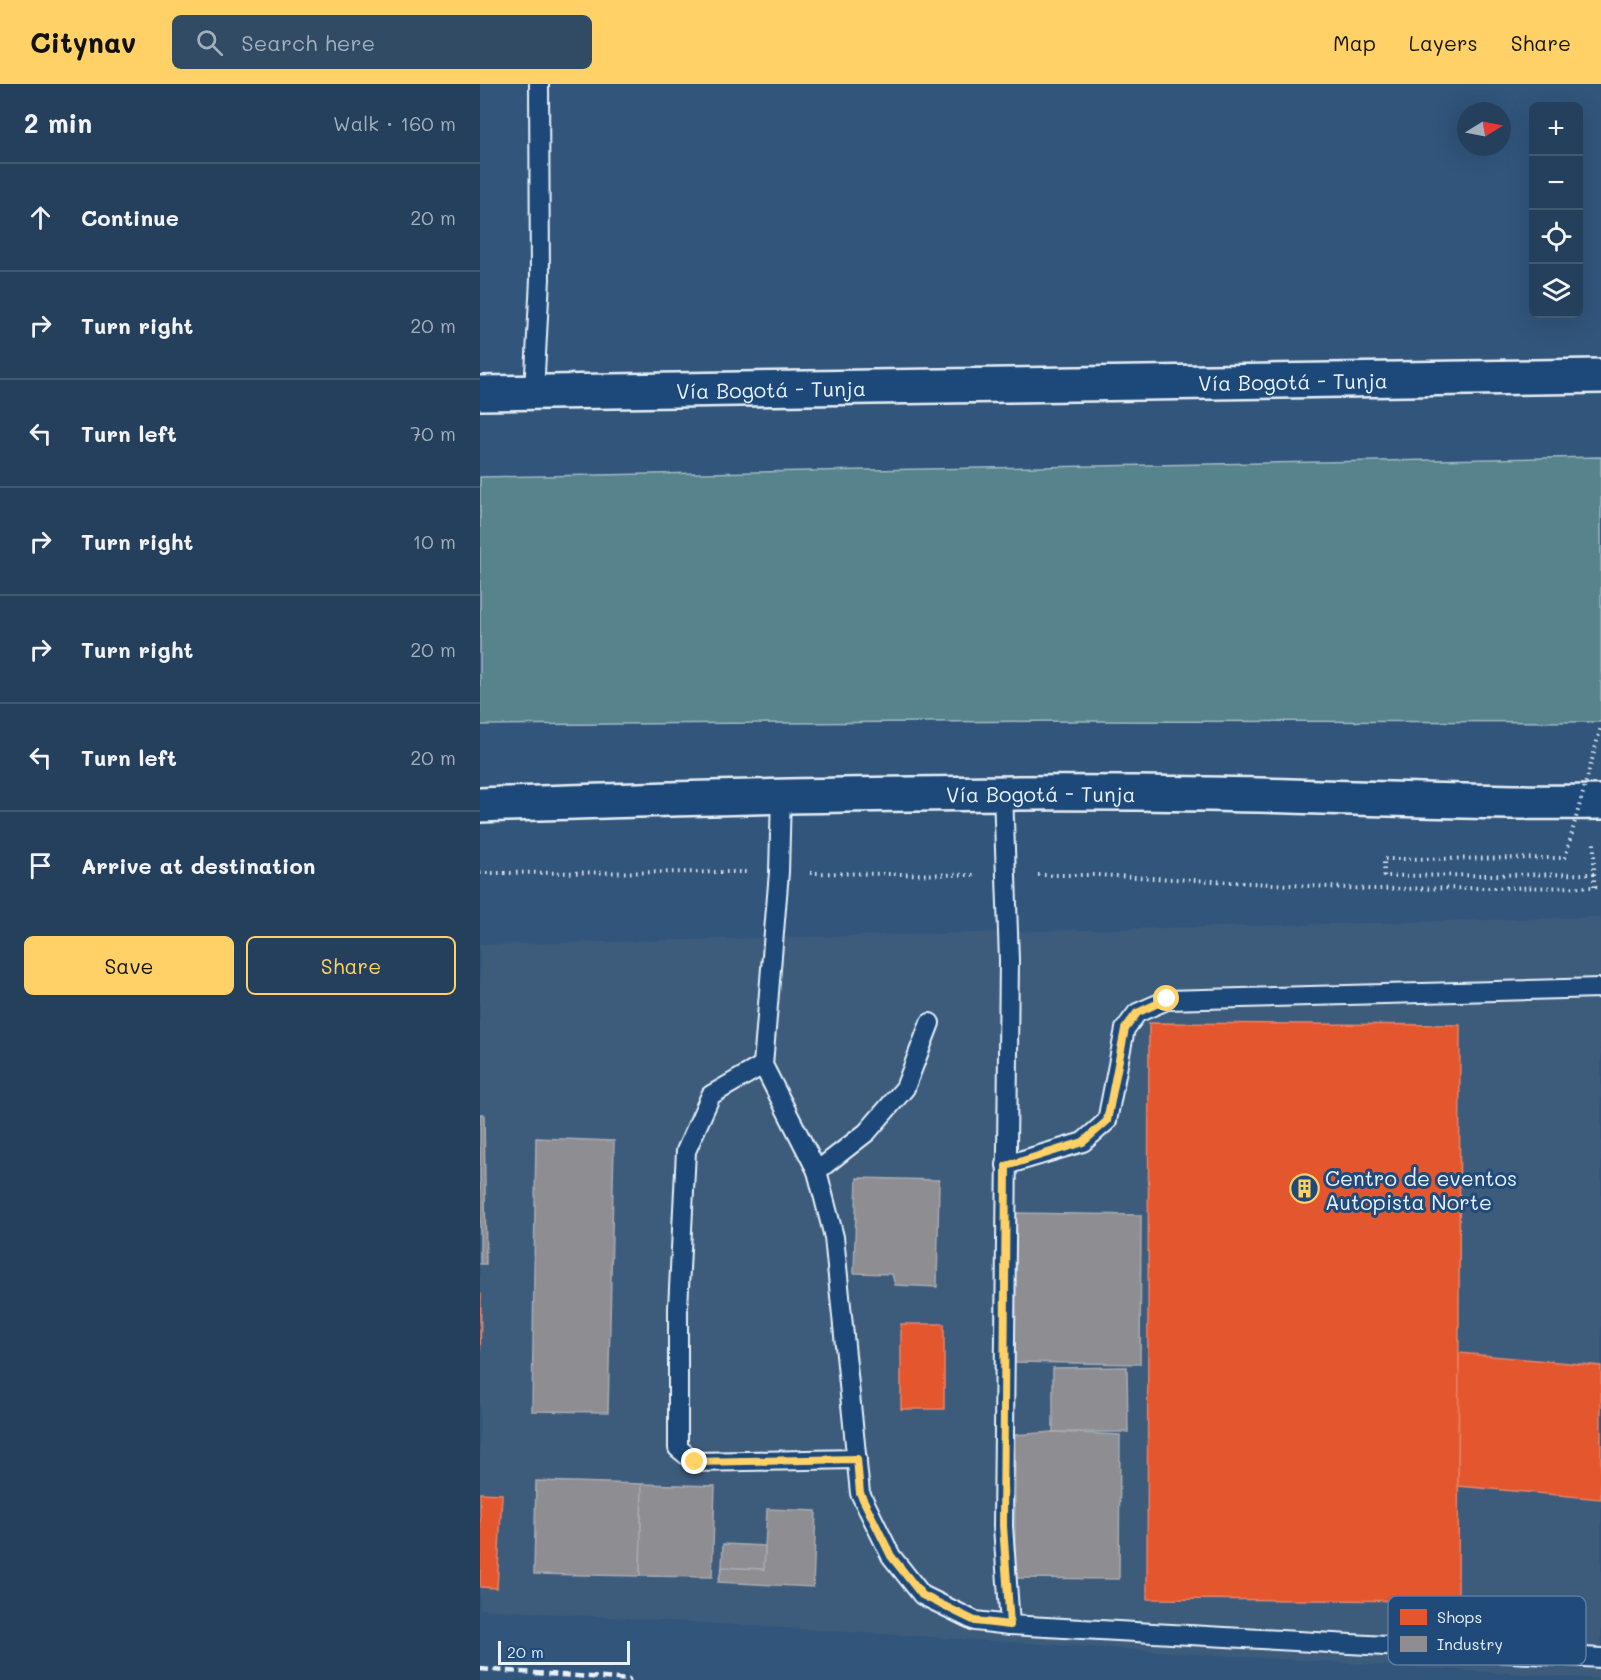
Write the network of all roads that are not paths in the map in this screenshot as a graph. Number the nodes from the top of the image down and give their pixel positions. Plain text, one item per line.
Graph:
1 (539, 84) edge
2 (1601, 376) edge
3 (534, 392) junction
4 (480, 393) edge
5 (1003, 793) junction
6 (781, 795) junction
7 (1601, 802) edge
8 (480, 805) edge
9 (1601, 988) edge
10 (930, 1023) dead end
11 (763, 1065) junction
12 (1006, 1166) junction
13 (817, 1171) junction
14 (857, 1459) junction
15 (1010, 1625) junction
16 (1388, 1646) edge
17 (1586, 1657) edge
18 (1601, 1658) edge

1 - 3 lane
2 - 3 highway, Vía Bogotá - Tunja
3 - 4 highway, Vía Bogotá - Tunja
5 - 6 highway, Vía Bogotá - Tunja
5 - 7 highway, Vía Bogotá - Tunja
5 - 12 lane
6 - 8 highway, Vía Bogotá - Tunja
6 - 11 lane
9 - 12 lane
10 - 13 lane
11 - 13 lane
11 - 14 lane
12 - 15 lane
13 - 14 lane
14 - 15 lane
15 - 16 lane
17 - 18 lane

